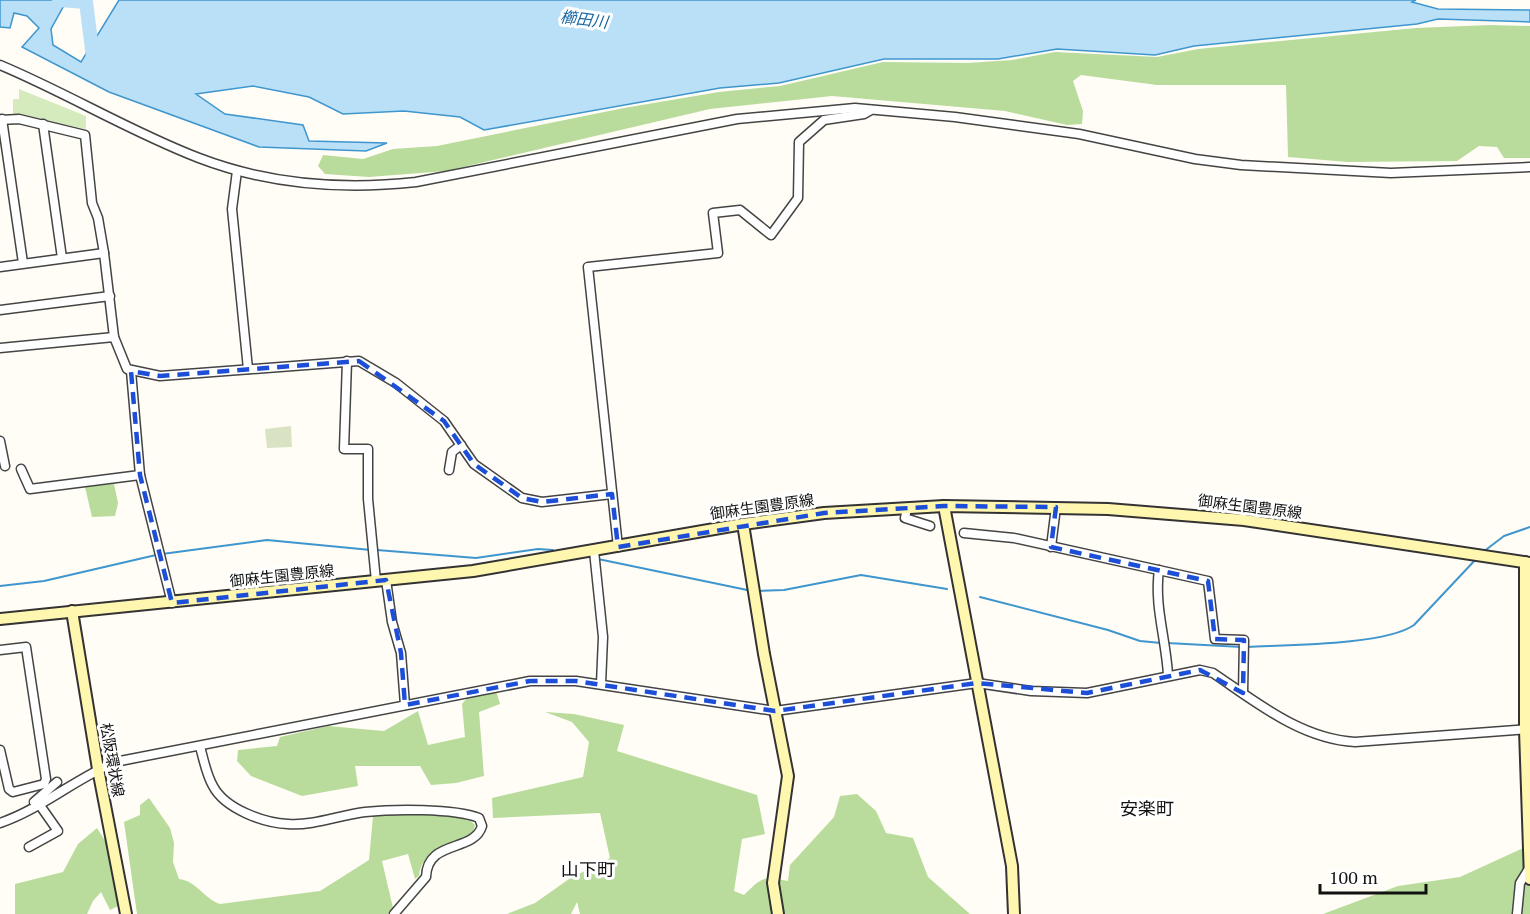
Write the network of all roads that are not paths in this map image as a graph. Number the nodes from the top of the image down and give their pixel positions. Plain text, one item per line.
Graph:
1 (0, 65) edge
2 (873, 109) junction
3 (1, 119) edge
4 (43, 124) junction
5 (1530, 167) edge
6 (237, 171) junction
7 (104, 253) junction
8 (62, 258) junction
9 (23, 263) junction
10 (0, 267) edge
11 (110, 296) junction
12 (0, 310) edge
13 (114, 337) junction
14 (0, 348) edge
15 (347, 361) junction
16 (248, 369) junction
17 (131, 371) junction
18 (0, 441) edge
19 (461, 445) junction
20 (5, 466) dead end
21 (21, 469) dead end
22 (449, 470) dead end
23 (140, 475) junction
24 (612, 494) junction
25 (944, 506) junction
26 (1056, 507) junction
27 (907, 508) junction
28 (743, 524) junction
29 (930, 526) dead end
30 (964, 533) dead end
31 (618, 547) junction
32 (1052, 548) junction
33 (594, 551) junction
34 (1527, 562) edge
35 (1159, 570) junction
36 (381, 581) junction
37 (172, 603) junction
38 (72, 611) junction
39 (0, 619) edge
40 (0, 650) edge
41 (1168, 675) junction
42 (977, 683) junction
43 (601, 684) junction
44 (1243, 693) junction
45 (405, 705) junction
46 (775, 711) junction
47 (1527, 730) edge
48 (200, 747) junction
49 (0, 750) edge
50 (98, 769) junction
51 (57, 782) dead end
52 (30, 789) junction
53 (36, 804) junction
54 (0, 823) edge
55 (29, 847) dead end
56 (1529, 872) edge
57 (126, 914) edge
58 (394, 914) edge
59 (778, 914) edge
60 (1014, 914) edge
61 (1517, 914) edge

1 - 6 street
2 - 5 street
2 - 6 street
2 - 24 street
3 - 4 street
3 - 9 street
4 - 7 street
4 - 8 street
6 - 16 street
7 - 8 street
7 - 11 street
8 - 9 street
9 - 10 street
11 - 12 street
11 - 13 street
13 - 14 street
13 - 17 street
15 - 16 street
15 - 19 street
15 - 36 street
16 - 17 street
17 - 23 street
18 - 20 street
19 - 22 street
19 - 24 street
21 - 23 street
23 - 37 street
24 - 31 street
25 - 26 main road, 御麻生園豊原線
25 - 27 main road, 御麻生園豊原線
25 - 42 main road
26 - 32 street
26 - 34 main road, 御麻生園豊原線
27 - 28 main road, 御麻生園豊原線
27 - 29 street
28 - 31 main road, 御麻生園豊原線
28 - 46 main road
30 - 32 street
31 - 33 main road, 御麻生園豊原線
32 - 35 street
33 - 36 main road, 御麻生園豊原線
33 - 43 street
34 - 47 main road
35 - 41 street
35 - 44 street
36 - 37 main road, 御麻生園豊原線
36 - 45 street
37 - 38 main road, 御麻生園豊原線
38 - 39 main road, 御麻生園豊原線
38 - 50 main road, 松阪環状線
40 - 52 street
41 - 42 street
41 - 44 street
42 - 46 street
42 - 60 main road
43 - 45 street
43 - 46 street
44 - 47 street
45 - 48 street
46 - 59 main road
47 - 56 main road
48 - 50 street
48 - 58 street
49 - 52 street
50 - 53 street
50 - 57 main road, 松阪環状線
51 - 53 street
52 - 53 street
53 - 54 street
53 - 55 street
56 - 61 street

